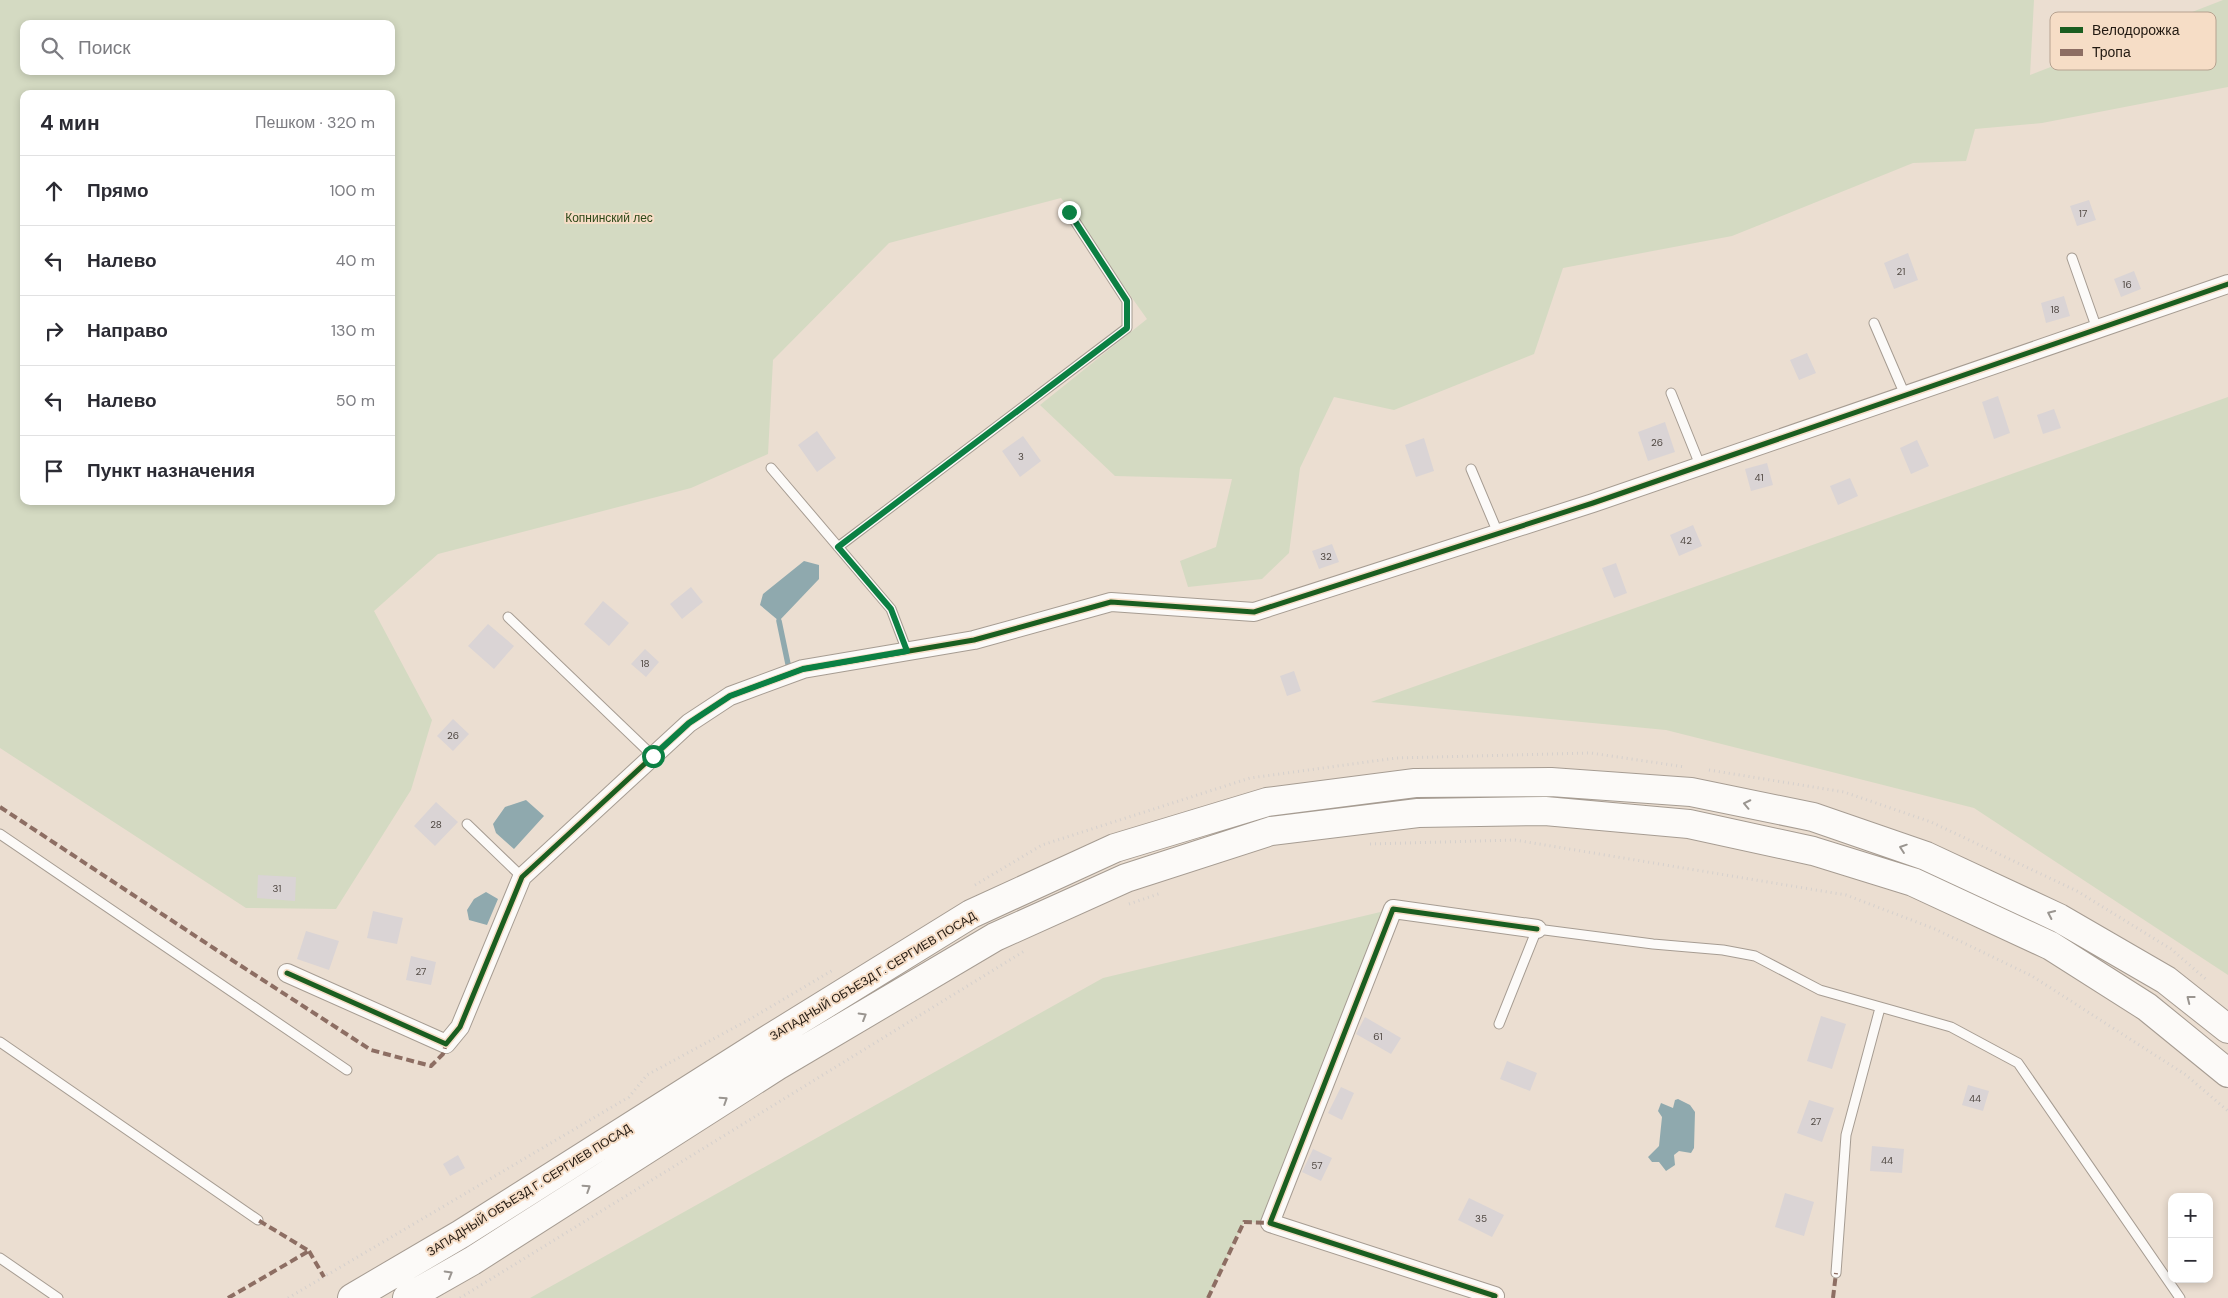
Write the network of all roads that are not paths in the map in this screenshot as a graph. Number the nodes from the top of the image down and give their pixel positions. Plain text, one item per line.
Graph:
1 (1069, 212) dead end
2 (2072, 258) dead end
3 (2228, 284) edge
4 (1874, 323) dead end
5 (2097, 329) junction
6 (1671, 392) dead end
7 (1905, 395) junction
8 (1700, 466) junction
9 (771, 468) dead end
10 (1471, 469) dead end
11 (1498, 533) junction
12 (838, 547) junction
13 (508, 617) dead end
14 (907, 651) junction
15 (653, 756) junction
16 (467, 824) dead end
17 (0, 834) edge
18 (522, 876) junction
19 (1537, 929) junction
20 (287, 973) dead end
21 (1880, 1008) junction
22 (1499, 1024) dead end
23 (2228, 1029) edge
24 (0, 1042) edge
25 (347, 1070) dead end
26 (2228, 1073) edge
27 (258, 1220) dead end
28 (0, 1258) edge
29 (1836, 1273) dead end
30 (58, 1298) edge
31 (352, 1298) edge
32 (407, 1298) edge
33 (1494, 1298) edge
34 (2180, 1298) edge

1 - 12 lane
2 - 5 lane
3 - 5 street
4 - 7 lane
5 - 7 street
6 - 8 lane
7 - 8 street
8 - 11 street
9 - 12 lane
10 - 11 lane
11 - 14 street
12 - 14 lane
13 - 15 lane
14 - 15 street
15 - 18 street
16 - 18 lane
17 - 25 lane
18 - 20 street
19 - 21 lane
19 - 22 lane
19 - 33 street
21 - 29 lane
21 - 34 lane
23 -> 31 main road, ЗАПАДНЫЙ ОБЪЕЗД Г. СЕРГИЕВ ПОСАД
24 - 27 lane
32 -> 26 main road
28 - 30 lane

